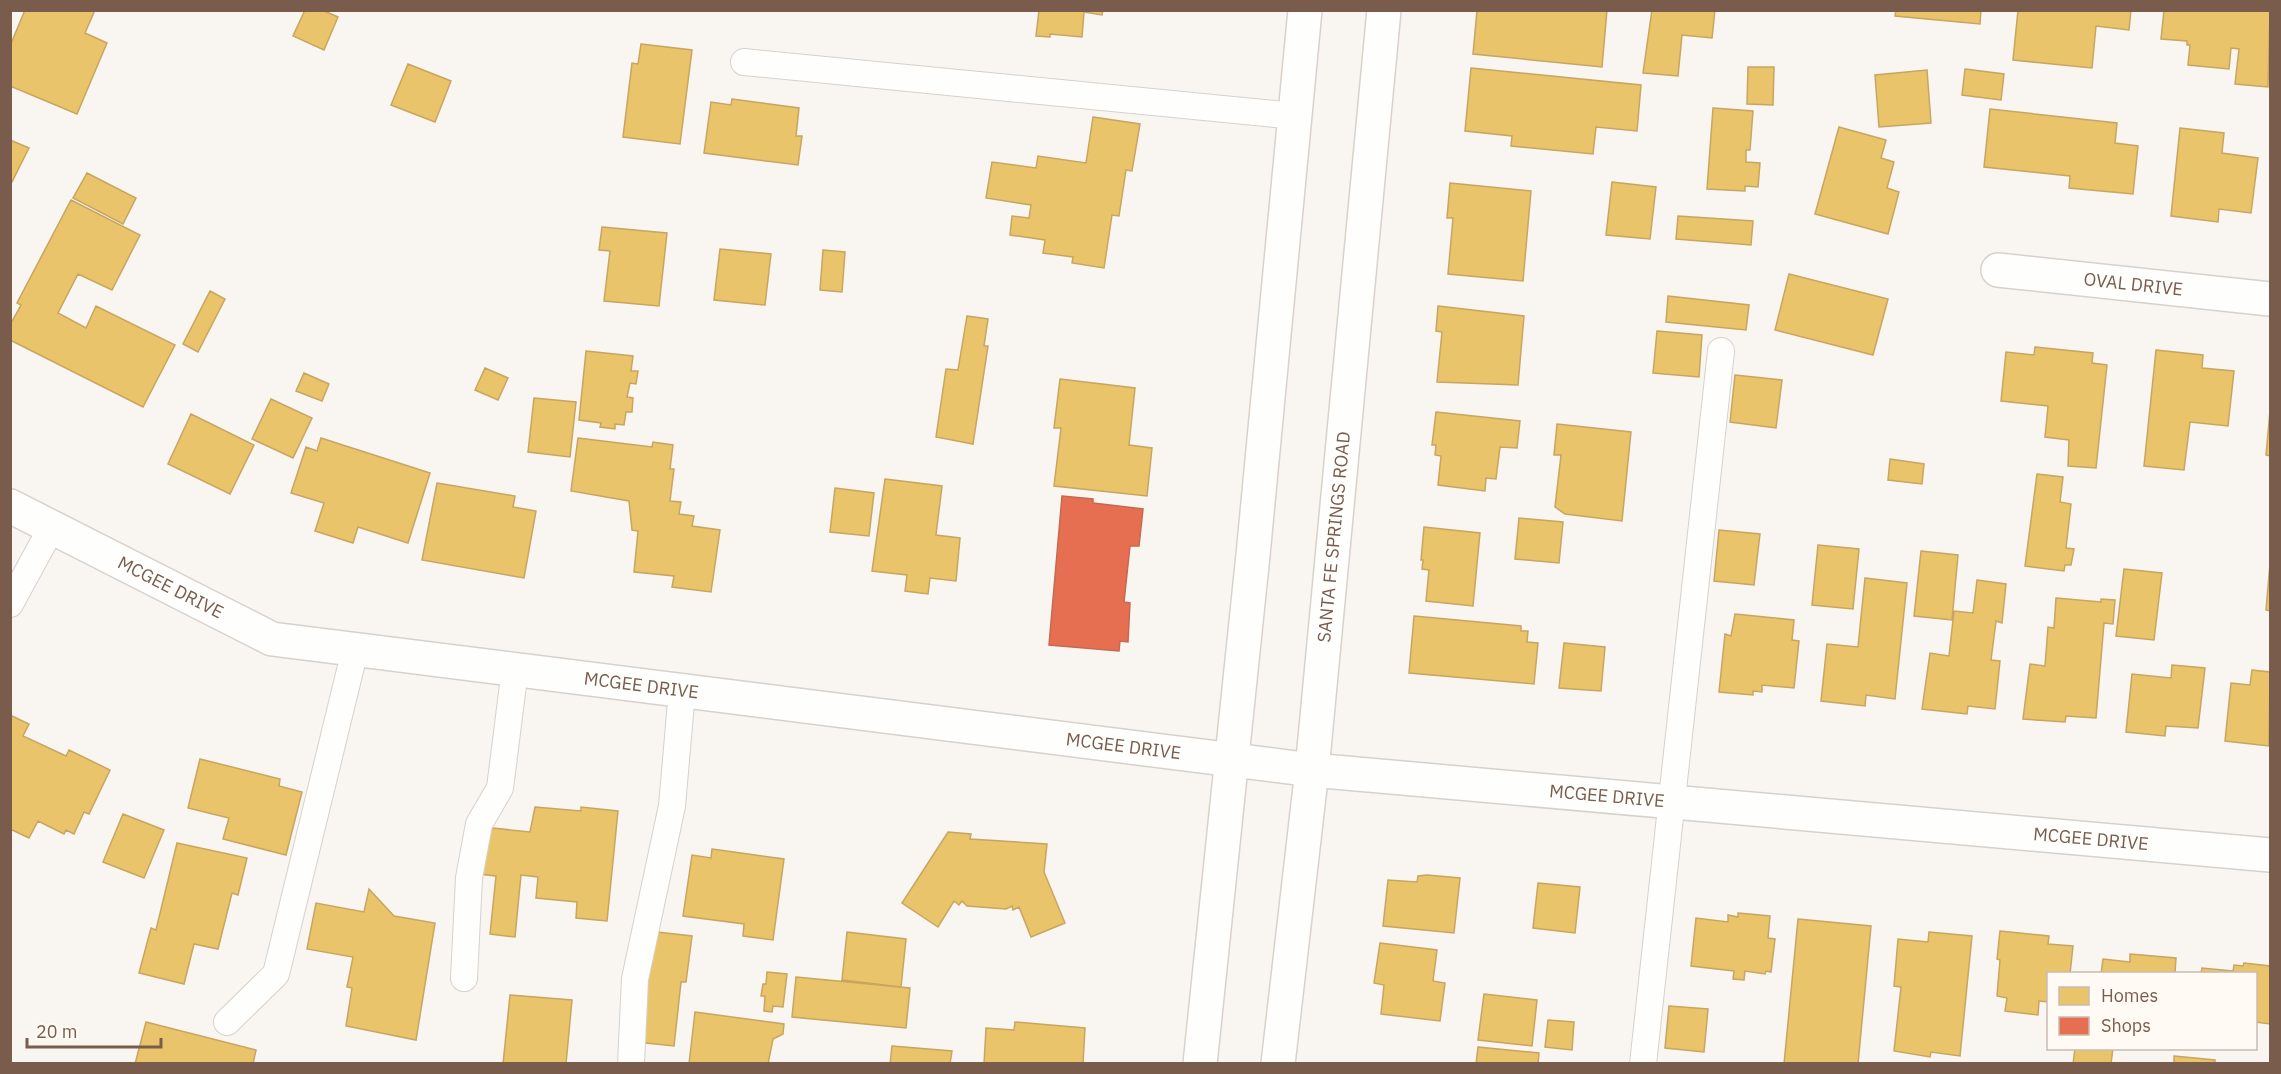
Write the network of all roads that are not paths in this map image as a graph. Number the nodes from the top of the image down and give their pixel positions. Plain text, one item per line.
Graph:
1 (1305, 10) edge
2 (1384, 10) edge
3 (744, 62) dead end
4 (1295, 116) junction
5 (1998, 270) dead end
6 (2271, 299) edge
7 (1721, 351) dead end
8 (10, 506) edge
9 (52, 527) junction
10 (10, 604) edge
11 (355, 650) junction
12 (515, 669) junction
13 (682, 691) junction
14 (1232, 760) junction
15 (1312, 770) junction
16 (1672, 802) junction
17 (2271, 855) edge
18 (464, 978) dead end
19 (227, 1022) dead end
20 (631, 1064) edge
21 (1200, 1064) edge
22 (1278, 1064) edge
23 (1643, 1064) edge

1 - 4 street
2 - 15 street, SANTA FE SPRINGS ROAD
3 - 4 lane
4 - 14 street
5 - 6 street, OVAL DRIVE
7 - 16 lane
8 - 9 street, MCGEE DRIVE
9 - 10 lane
9 - 11 street, MCGEE DRIVE
11 - 12 street, MCGEE DRIVE
11 - 19 lane
12 - 13 street, MCGEE DRIVE
12 - 18 lane
13 - 14 street, MCGEE DRIVE
13 - 20 lane
14 - 15 street, MCGEE DRIVE
14 - 21 street
15 - 16 street, MCGEE DRIVE
15 - 22 street, SANTA FE SPRINGS ROAD
16 - 17 street, MCGEE DRIVE
16 - 23 lane

